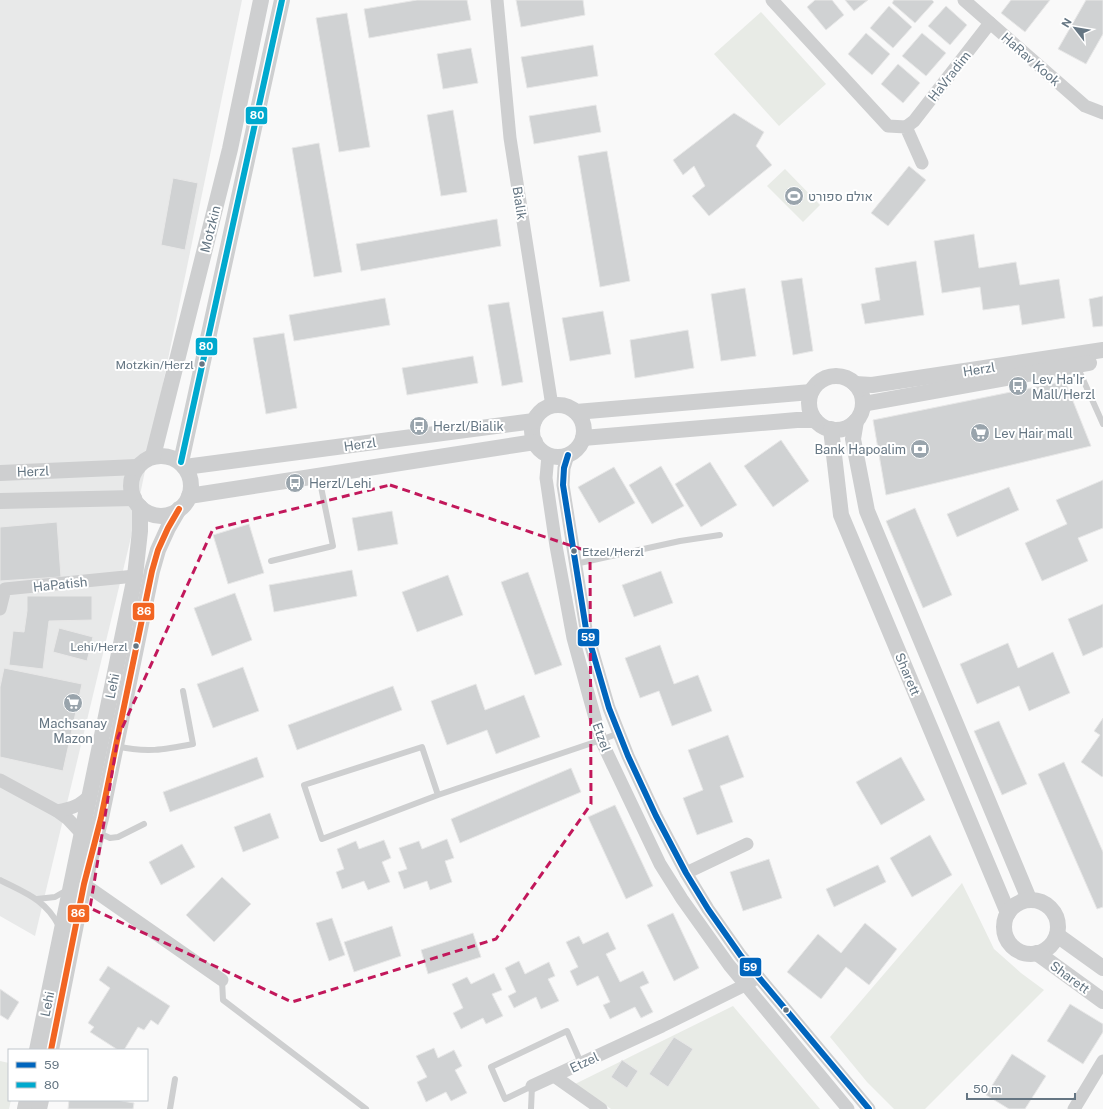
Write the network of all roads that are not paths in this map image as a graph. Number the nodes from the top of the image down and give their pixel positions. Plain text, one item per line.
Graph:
1 (261, 0) edge
2 (282, 0) edge
3 (497, 0) edge
4 (772, 0) edge
5 (964, 0) edge
6 (990, 23) junction
7 (1103, 113) edge
8 (906, 127) junction
9 (922, 162) dead end
10 (1103, 350) edge
11 (1103, 361) edge
12 (1077, 365) junction
13 (855, 384) junction
14 (811, 392) junction
15 (863, 404) junction
16 (552, 406) junction
17 (576, 412) junction
18 (815, 420) junction
19 (534, 421) junction
20 (856, 421) junction
21 (1103, 424) edge
22 (831, 429) junction
23 (583, 438) junction
24 (535, 442) junction
25 (548, 454) junction
26 (568, 455) junction
27 (153, 456) junction
28 (183, 465) junction
29 (137, 467) junction
30 (0, 473) edge
31 (319, 476) junction
32 (189, 496) junction
33 (0, 501) edge
34 (137, 503) junction
35 (179, 509) junction
36 (720, 534) dead end
37 (271, 560) dead end
38 (575, 564) junction
39 (135, 576) junction
40 (0, 609) edge
41 (183, 691) dead end
42 (619, 733) junction
43 (601, 740) junction
44 (116, 746) junction
45 (0, 780) edge
46 (90, 795) junction
47 (438, 795) junction
48 (58, 811) junction
49 (144, 824) dead end
50 (90, 833) junction
51 (747, 844) dead end
52 (686, 873) junction
53 (0, 880) edge
54 (78, 886) junction
55 (37, 899) junction
56 (1029, 899) junction
57 (1008, 913) junction
58 (62, 932) junction
59 (1057, 935) junction
60 (1037, 953) junction
61 (1103, 968) edge
62 (758, 976) junction
63 (222, 980) joint
64 (745, 985) junction
65 (1103, 1001) edge
66 (37, 1049) edge
67 (51, 1049) edge
68 (1103, 1061) edge
69 (581, 1063) junction
70 (554, 1076) junction
71 (175, 1079) dead end
72 (532, 1086) junction
73 (170, 1109) edge
74 (366, 1109) edge
75 (531, 1109) edge
76 (601, 1109) edge
77 (848, 1109) edge
78 (869, 1109) edge
79 (1074, 1109) edge

1 - 27 street, Motzkin
2 - 28 street, Motzkin
3 - 16 street, Bialik
4 - 8 street
5 - 6 street, HaRav Kook
6 - 7 street, HaRav Kook
6 - 8 street, HaVradim
8 - 9 street
10 - 13 street, Herzl
11 - 12 street, Herzl
12 - 15 street, Herzl
12 - 21 lane
13 - 14 street, Herzl
13 - 15 street
14 - 17 street
14 - 18 street
15 - 20 street
16 - 17 street
16 - 19 street
17 - 23 street
18 - 22 street
18 - 23 street
19 - 24 street
19 - 28 street, Herzl
20 - 22 street
20 - 56 street, Sharett
22 - 57 street, Sharett
23 - 26 street
24 - 25 street
24 - 31 street, Herzl
25 - 26 street
25 - 43 street, Etzel
26 - 38 street, Etzel
27 - 28 street
27 - 29 street
28 - 32 street
29 - 30 street, Herzl
29 - 34 street
31 - 32 street, Herzl
31 - 37 lane
32 - 35 street
33 - 34 street
34 - 35 street
34 - 39 street, Lehi
35 - 44 street, Lehi
36 - 38 lane
38 - 42 street, Etzel
39 - 40 street, HaPatish
39 - 46 street, Lehi
41 - 44 lane
42 - 43 lane
42 - 52 street, Etzel
43 - 47 lane
43 - 64 street, Etzel
44 - 50 street, Lehi
45 - 48 street
46 - 48 street
46 - 50 street, Lehi
47 - 47 lane
48 - 50 street
49 - 50 lane
50 - 54 street, Lehi
51 - 52 street
52 - 62 street, Etzel
53 - 55 lane
54 - 55 lane
54 - 58 street, Lehi
54 - 63 street
54 - 67 street, Lehi
55 - 58 lane
56 - 57 street
56 - 59 street
57 - 60 street
58 - 66 street, Lehi
59 - 60 street
59 - 61 street, Sharett
60 - 65 street, Sharett
62 - 64 street, Etzel
62 - 78 street, Etzel
63 - 74 lane
64 - 69 street, Etzel
64 - 77 street, Etzel
68 - 79 street
69 - 70 street, Etzel
69 - 72 lane
70 - 72 street, Etzel
70 - 76 street
71 - 73 lane
72 - 75 lane

